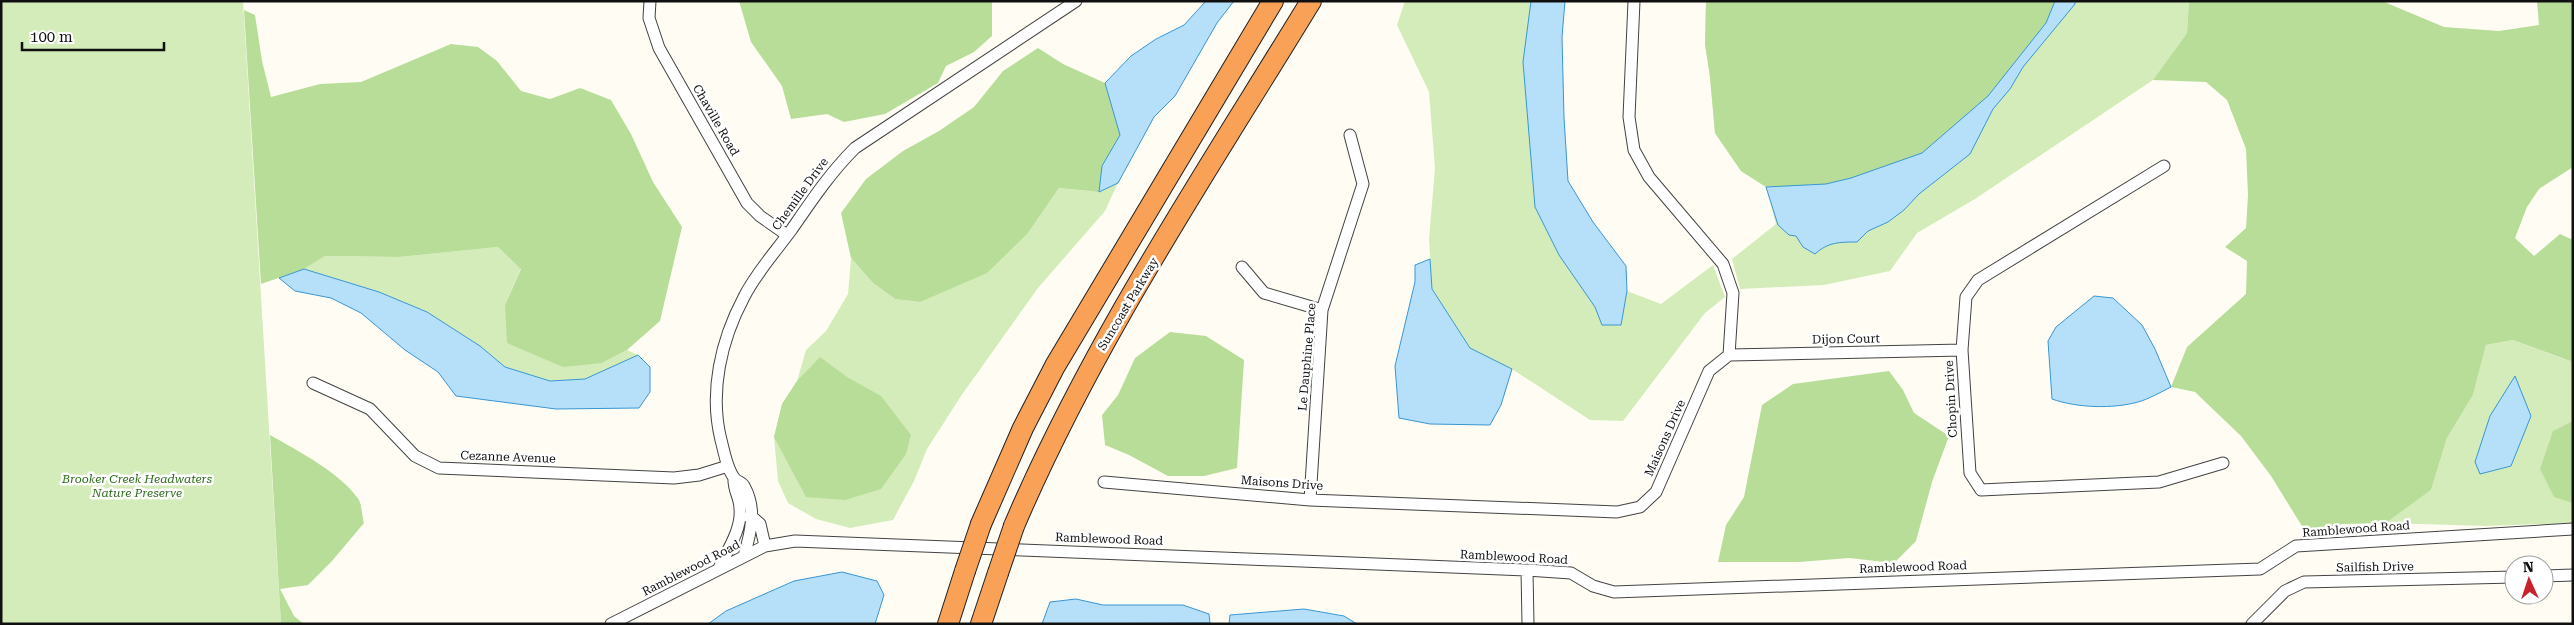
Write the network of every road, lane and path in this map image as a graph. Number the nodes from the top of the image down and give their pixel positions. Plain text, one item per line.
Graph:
1 (650, 1) edge
2 (1076, 1) edge
3 (1273, 1) edge
4 (1311, 1) edge
5 (1634, 1) edge
6 (1350, 134) dead end
7 (2164, 166) dead end
8 (787, 235) junction
9 (1242, 268) dead end
10 (1322, 310) junction
11 (1962, 350) junction
12 (1729, 355) junction
13 (313, 383) dead end
14 (2223, 463) dead end
15 (728, 466) junction
16 (734, 478) junction
17 (1104, 482) dead end
18 (1310, 500) junction
19 (752, 517) junction
20 (740, 518) junction
21 (2573, 529) edge
22 (765, 546) junction
23 (744, 556) junction
24 (719, 568) junction
25 (1527, 570) junction
26 (2573, 575) edge
27 (2554, 576) edge
28 (2504, 577) edge
29 (611, 624) edge
30 (948, 624) edge
31 (981, 624) edge
32 (1528, 624) edge
33 (2252, 624) edge

1 - 8 street, Chaville Road
2 - 8 street, Chemille Drive
3 - 30 highway, bridge
4 - 31 highway, Suncoast Parkway, bridge
5 - 12 street
6 - 10 street, Le Dauphine Place
7 - 11 street, Chopin Drive
8 - 15 street, Chemille Drive
9 - 10 street
10 - 18 street, Le Dauphine Place
11 - 12 street, Dijon Court
11 - 14 street, Chopin Drive
12 - 18 street, Maisons Drive
13 - 15 street, Cezanne Avenue
15 - 16 street, Chemille Drive
16 - 19 street, Chemille Drive
16 - 20 street, Chemille Drive
17 - 18 street, Maisons Drive
19 - 20 street
19 - 22 street, Chemille Drive
19 - 23 street, Chemille Drive
20 - 24 street
21 - 25 street, Ramblewood Road
22 - 23 street, Ramblewood Road
22 - 25 street, Ramblewood Road
23 - 24 street, Ramblewood Road
24 - 29 street, Ramblewood Road
25 - 32 street
26 - 27 street
28 - 33 street, Sailfish Drive

